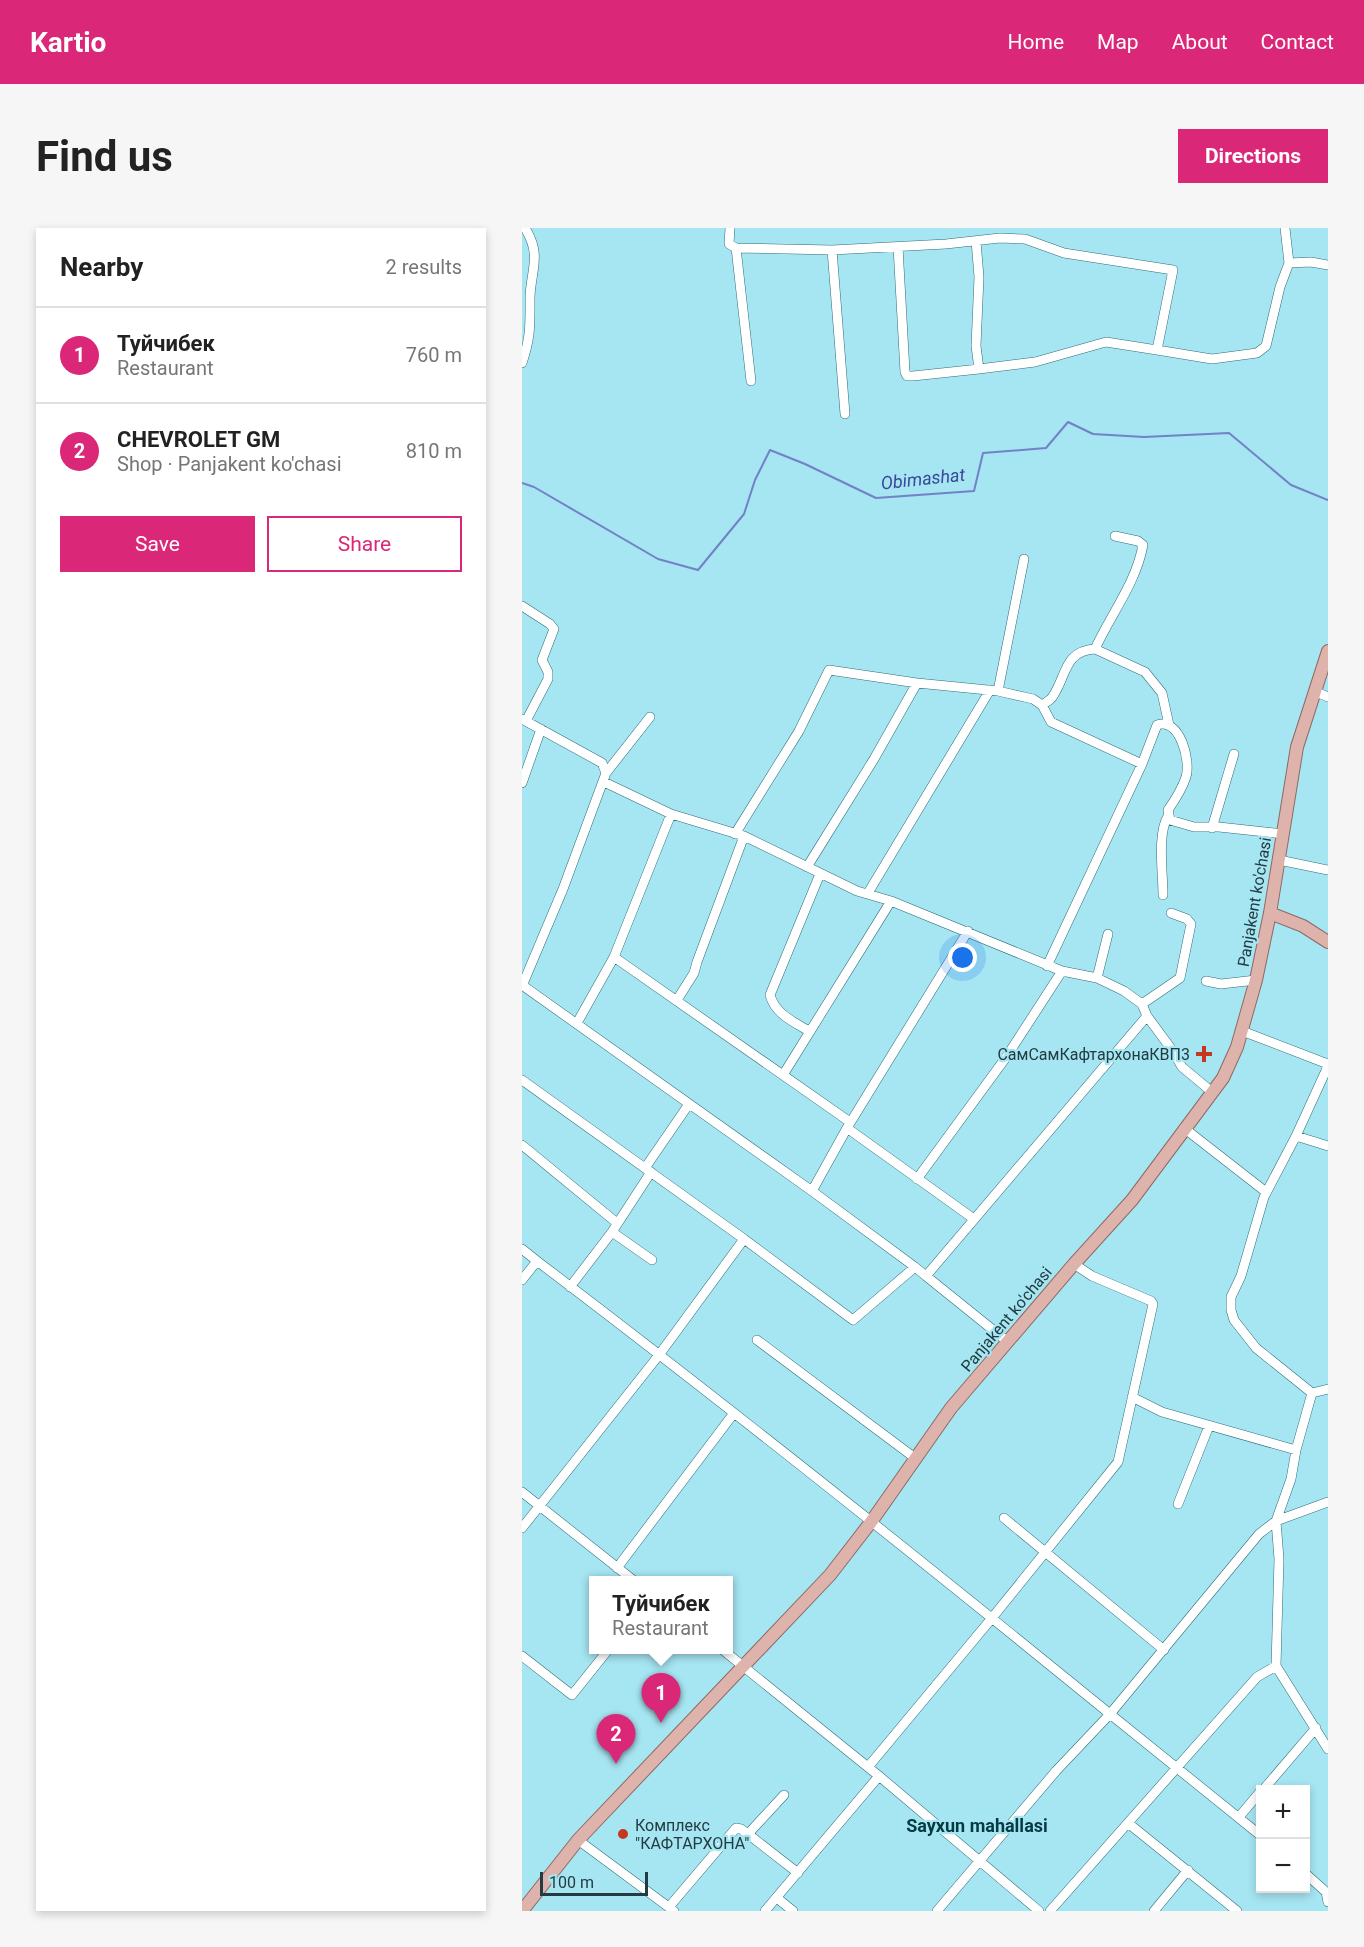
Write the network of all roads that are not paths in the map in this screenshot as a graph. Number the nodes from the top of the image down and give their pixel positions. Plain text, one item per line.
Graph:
1 (525, 228) edge
2 (730, 228) edge
3 (1285, 228) edge
4 (526, 237) edge
5 (976, 241) junction
6 (898, 247) junction
7 (736, 248) junction
8 (832, 250) junction
9 (1289, 263) junction
10 (1328, 265) edge
11 (526, 295) edge
12 (1157, 350) junction
13 (522, 363) edge
14 (979, 369) junction
15 (751, 381) dead end
16 (844, 414) dead end
17 (1115, 536) dead end
18 (1024, 559) dead end
19 (522, 606) edge
20 (1095, 649) junction
21 (1328, 651) edge
22 (917, 683) junction
23 (994, 691) junction
24 (1314, 691) junction
25 (1328, 697) edge
26 (1042, 705) junction
27 (650, 717) dead end
28 (524, 720) edge
29 (1169, 725) junction
30 (541, 729) junction
31 (1234, 754) dead end
32 (1142, 764) junction
33 (605, 778) junction
34 (522, 783) edge
35 (671, 813) junction
36 (1168, 816) junction
37 (1212, 828) junction
38 (1283, 834) junction
39 (739, 835) junction
40 (1279, 860) junction
41 (807, 867) junction
42 (1328, 870) edge
43 (820, 874) junction
44 (868, 893) junction
45 (1163, 895) dead end
46 (891, 901) junction
47 (1171, 913) dead end
48 (1270, 913) junction
49 (968, 931) junction
50 (1108, 934) dead end
51 (1328, 942) edge
52 (614, 957) junction
53 (1047, 966) junction
54 (1062, 971) junction
55 (1097, 978) junction
56 (1256, 980) junction
57 (1206, 981) dead end
58 (522, 985) edge
59 (677, 1000) junction
60 (1142, 1004) junction
61 (1147, 1016) junction
62 (577, 1023) junction
63 (809, 1031) junction
64 (1242, 1031) junction
65 (1328, 1065) edge
66 (783, 1075) junction
67 (522, 1080) edge
68 (1212, 1092) junction
69 (689, 1104) junction
70 (847, 1128) junction
71 (1184, 1128) junction
72 (1296, 1136) junction
73 (522, 1145) edge
74 (1328, 1146) edge
75 (648, 1170) junction
76 (917, 1179) junction
77 (812, 1191) junction
78 (1266, 1192) junction
79 (974, 1220) junction
80 (615, 1228) junction
81 (744, 1239) junction
82 (522, 1249) edge
83 (652, 1260) dead end
84 (537, 1261) junction
85 (1074, 1264) junction
86 (915, 1267) junction
87 (926, 1276) junction
88 (522, 1280) edge
89 (570, 1287) junction
90 (758, 1340) dead end
91 (1008, 1342) junction
92 (659, 1355) junction
93 (1328, 1389) edge
94 (1312, 1393) junction
95 (1132, 1397) junction
96 (734, 1413) junction
97 (1209, 1426) junction
98 (1296, 1450) junction
99 (915, 1458) junction
100 (522, 1492) edge
101 (1328, 1502) edge
102 (1178, 1504) dead end
103 (540, 1506) junction
104 (1004, 1518) dead end
105 (1276, 1521) junction
106 (871, 1522) junction
107 (522, 1528) edge
108 (1046, 1552) junction
109 (617, 1568) junction
110 (627, 1576) edge
111 (992, 1618) junction
112 (1164, 1650) junction
113 (605, 1654) edge
114 (729, 1654) edge
115 (522, 1656) edge
116 (744, 1665) junction
117 (1276, 1666) junction
118 (1110, 1714) junction
119 (1316, 1728) junction
120 (1328, 1749) edge
121 (868, 1767) junction
122 (1176, 1768) junction
123 (879, 1776) junction
124 (1267, 1785) edge
125 (784, 1795) dead end
126 (1256, 1798) edge
127 (1239, 1817) junction
128 (1128, 1823) junction
129 (1256, 1832) edge
130 (748, 1834) junction
131 (578, 1840) junction
132 (980, 1860) junction
133 (1188, 1870) junction
134 (798, 1873) junction
135 (1310, 1878) edge
136 (1327, 1891) edge
137 (777, 1898) junction
138 (1328, 1902) edge
139 (671, 1909) edge
140 (522, 1911) edge
141 (765, 1911) edge
142 (793, 1911) edge
143 (937, 1911) edge
144 (1039, 1911) edge
145 (1050, 1911) edge
146 (1154, 1911) edge
147 (1237, 1911) edge

1 - 4 street
2 - 7 street
3 - 9 street
4 - 11 street
5 - 6 street
5 - 12 street
5 - 14 street
6 - 8 street
6 - 14 street
7 - 8 street
7 - 15 street
8 - 16 street
9 - 10 street
9 - 12 street
11 - 13 street
12 - 14 street
17 - 20 street
18 - 23 street
19 - 28 street
20 - 26 street
20 - 29 street
21 - 24 main road, Panjakent ko'chasi
22 - 23 street
22 - 39 street
22 - 41 street
23 - 26 street
23 - 44 street
24 - 25 street
24 - 38 main road, Panjakent ko'chasi
26 - 32 street
27 - 33 street
28 - 30 street
29 - 32 street
29 - 36 street
30 - 33 street
30 - 34 street
31 - 37 street
32 - 53 street
33 - 35 street
33 - 58 street
35 - 39 street
35 - 52 street
36 - 37 street
36 - 45 street
37 - 38 street
38 - 40 main road, Panjakent ko'chasi
39 - 41 street
39 - 59 street
40 - 42 street
40 - 48 main road, Panjakent ko'chasi
41 - 43 street
43 - 44 street
43 - 63 street
44 - 46 street
46 - 49 street
46 - 63 street
47 - 60 street
48 - 51 main road
48 - 56 main road, Panjakent ko'chasi
49 - 53 street
49 - 70 street
50 - 55 street
52 - 59 street
52 - 62 street
53 - 54 street
54 - 55 street
54 - 76 street
55 - 60 street
56 - 57 street
56 - 64 main road, Panjakent ko'chasi
58 - 62 street
59 - 66 street
60 - 61 street
61 - 68 street
61 - 79 street
62 - 69 street
63 - 66 street
64 - 65 street
64 - 68 main road, Panjakent ko'chasi
65 - 72 street
66 - 70 street
67 - 75 street
68 - 71 main road, Panjakent ko'chasi
69 - 75 street
69 - 77 street
70 - 76 street
70 - 77 street
71 - 78 street
71 - 85 main road, Panjakent ko'chasi
72 - 74 street
72 - 78 street
73 - 80 street
75 - 80 street
75 - 81 street
76 - 79 street
77 - 86 street
78 - 94 street
79 - 87 street
80 - 83 street
80 - 89 street
81 - 86 street
81 - 92 street
82 - 84 street
84 - 88 street
84 - 89 street
85 - 91 main road, Panjakent ko'chasi
85 - 95 street
86 - 87 street
87 - 91 street
89 - 92 street
90 - 99 street
91 - 99 main road, Panjakent ko'chasi
92 - 96 street
92 - 103 street
93 - 94 street
94 - 98 street
95 - 97 street
95 - 108 street
96 - 106 street
96 - 109 street
97 - 98 street
97 - 102 street
98 - 105 street
99 - 106 main road, Panjakent ko'chasi
100 - 103 street
101 - 105 street
103 - 107 street
103 - 109 street
104 - 108 street
105 - 112 street
105 - 117 street
106 - 111 street
106 - 116 main road, Panjakent ko'chasi
108 - 111 street
108 - 112 street
109 - 110 street
111 - 118 street
111 - 121 street
112 - 118 street
113 - 115 street
114 - 116 street
116 - 121 street
116 - 131 main road, Panjakent ko'chasi
117 - 119 street
117 - 122 street
118 - 122 street
118 - 132 street
119 - 120 street
119 - 124 street
121 - 123 street
122 - 127 street
122 - 128 street
123 - 132 street
123 - 134 street
125 - 130 street
126 - 127 street
127 - 129 street
128 - 133 street
128 - 145 street
130 - 134 street
130 - 139 street
131 - 139 street
131 - 140 main road, Panjakent ko'chasi
132 - 143 street
132 - 144 street
133 - 146 street
133 - 147 street
134 - 137 street
135 - 136 street
136 - 138 street
137 - 141 street
137 - 142 street

